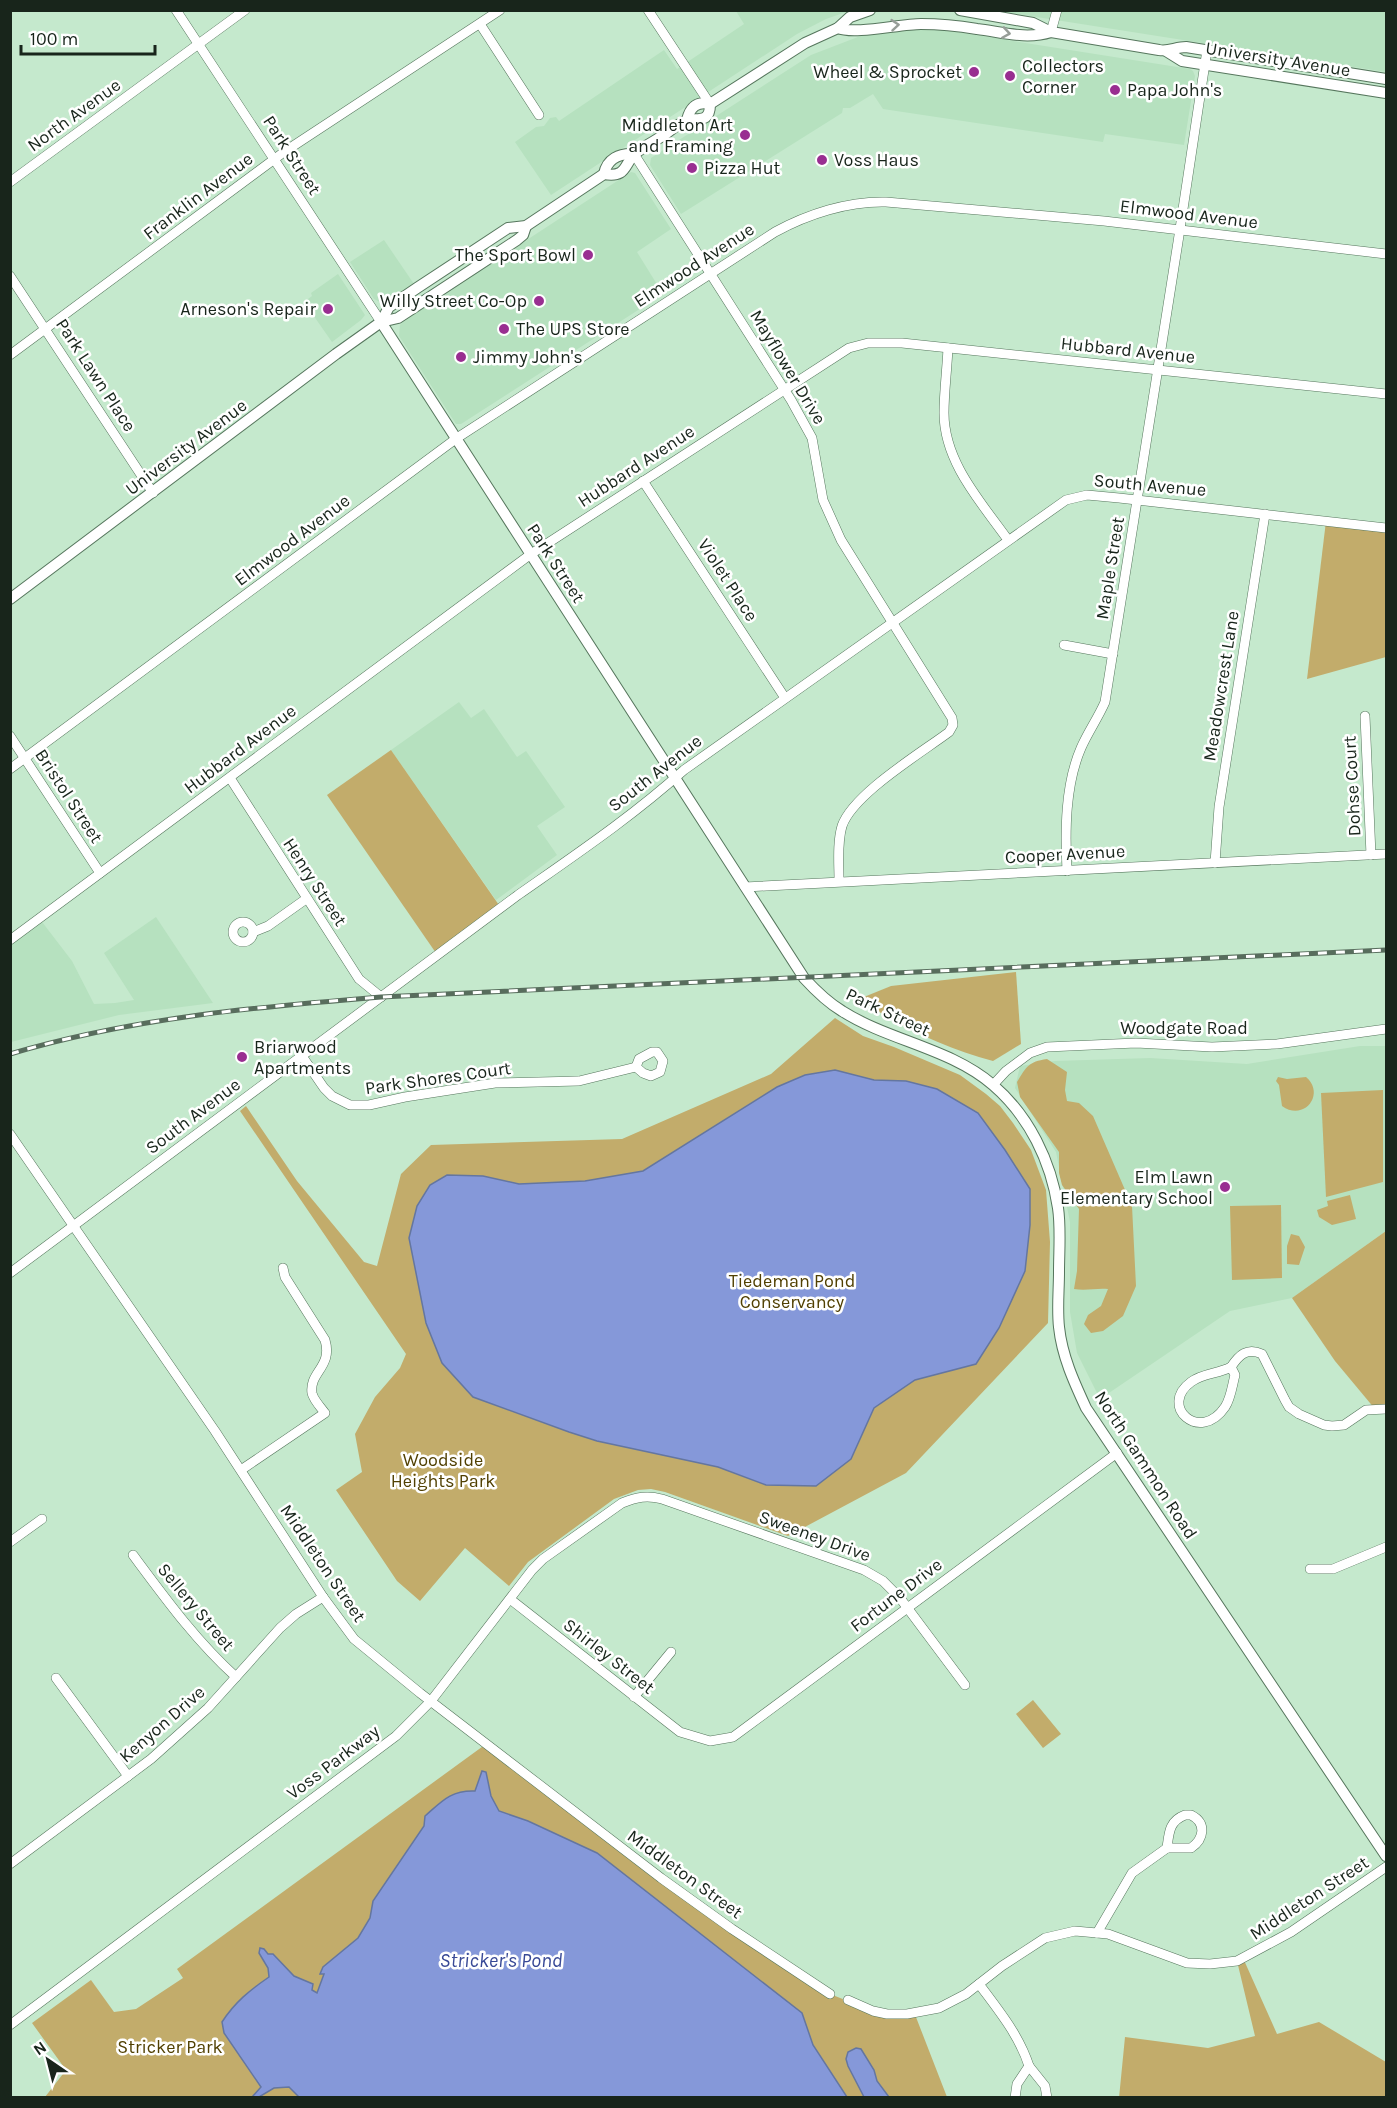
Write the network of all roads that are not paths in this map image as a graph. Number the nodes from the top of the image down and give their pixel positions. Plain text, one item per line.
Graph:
1 (176, 10) edge
2 (245, 10) edge
3 (500, 10) edge
4 (648, 10) edge
5 (870, 10) edge
6 (1057, 10) edge
7 (962, 11) edge
8 (480, 24) junction
9 (960, 26) junction
10 (838, 28) junction
11 (1051, 32) junction
12 (198, 43) junction
13 (1207, 50) junction
14 (1166, 51) junction
15 (1205, 64) junction
16 (1386, 79) edge
17 (1386, 93) edge
18 (710, 104) junction
19 (539, 115) dead end
20 (634, 154) junction
21 (275, 159) junction
22 (10, 182) edge
23 (1180, 230) junction
24 (1386, 254) edge
25 (711, 274) junction
26 (10, 276) edge
27 (381, 322) junction
28 (46, 329) junction
29 (948, 348) junction
30 (10, 355) edge
31 (1158, 369) junction
32 (785, 390) junction
33 (1386, 394) edge
34 (457, 438) junction
35 (643, 481) junction
36 (153, 493) junction
37 (1138, 500) junction
38 (1265, 514) junction
39 (1386, 528) edge
40 (1008, 540) junction
41 (531, 554) junction
42 (10, 598) edge
43 (893, 622) junction
44 (1064, 645) dead end
45 (1113, 654) junction
46 (785, 698) junction
47 (1365, 716) dead end
48 (10, 736) edge
49 (25, 758) junction
50 (10, 769) edge
51 (230, 778) junction
52 (675, 778) junction
53 (1386, 854) edge
54 (1371, 855) junction
55 (1215, 863) junction
56 (1067, 871) junction
57 (100, 873) junction
58 (839, 881) junction
59 (746, 887) junction
60 (306, 899) junction
61 (253, 932) dead end
62 (10, 940) edge
63 (381, 997) junction
64 (1386, 1029) edge
65 (302, 1056) junction
66 (636, 1067) dead end
67 (966, 1067) joint
68 (993, 1085) junction
69 (10, 1134) edge
70 (73, 1226) junction
71 (283, 1268) dead end
72 (10, 1273) edge
73 (1231, 1367) junction
74 (1386, 1409) edge
75 (1117, 1453) junction
76 (241, 1470) junction
77 (643, 1496) joint
78 (42, 1519) dead end
79 (10, 1542) edge
80 (1386, 1547) edge
81 (133, 1556) dead end
82 (1310, 1569) dead end
83 (323, 1597) junction
84 (510, 1599) junction
85 (906, 1608) junction
86 (671, 1652) dead end
87 (56, 1677) dead end
88 (236, 1677) junction
89 (965, 1685) dead end
90 (634, 1697) junction
91 (431, 1701) junction
92 (689, 1735) joint
93 (128, 1776) junction
94 (1167, 1848) dead end
95 (1386, 1856) edge
96 (10, 1864) edge
97 (1386, 1867) edge
98 (1097, 1933) junction
99 (979, 1984) junction
100 (830, 1994) dead end
101 (848, 2000) dead end
102 (10, 2025) edge
103 (1029, 2066) junction
104 (1015, 2097) edge
105 (1047, 2097) edge

1 - 12 street, Park Street
2 - 12 street, North Avenue
3 - 8 street, Franklin Avenue
4 - 18 street
5 - 10 main road, University Avenue
6 - 11 street
7 - 9 street
7 - 11 main road, University Avenue
8 - 19 street
8 - 21 street, Franklin Avenue
10 -> 9 main road, University Avenue
9 -> 11 main road, University Avenue
10 - 18 main road, University Avenue
11 - 14 main road, University Avenue
12 - 21 street, Park Street
12 - 22 street, North Avenue
13 - 14 main road, University Avenue
13 - 15 street, Maple Street
13 - 16 main road, University Avenue
14 - 15 main road, University Avenue
15 - 17 main road, University Avenue
15 - 23 street, Maple Street
18 - 20 main road, University Avenue
20 - 25 street, Mayflower Drive
20 - 27 main road, University Avenue
21 - 27 street, Park Street
21 - 28 street, Franklin Avenue
23 - 24 street, Elmwood Avenue
23 - 25 street, Elmwood Avenue
23 - 31 street, Maple Street
25 - 32 street, Mayflower Drive
25 - 34 street, Elmwood Avenue
26 - 28 street, Park Lawn Place
27 - 34 main road, Park Street
27 - 36 main road, University Avenue
28 - 30 street, Franklin Avenue
28 - 36 street, Park Lawn Place
29 - 31 street, Hubbard Avenue
29 - 32 street, Hubbard Avenue
29 - 40 street
31 - 33 street, Hubbard Avenue
31 - 37 street, Maple Street
32 - 35 street, Hubbard Avenue
32 - 43 street, Mayflower Drive
34 - 41 main road, Park Street
34 - 49 street, Elmwood Avenue
35 - 41 street, Hubbard Avenue
35 - 46 street, Violet Place
36 - 42 main road, University Avenue
37 - 38 street, South Avenue
37 - 40 street, South Avenue
37 - 45 street, Maple Street
38 - 39 street, South Avenue
38 - 55 street, Meadowcrest Lane
40 - 43 street, South Avenue
41 - 51 street, Hubbard Avenue
41 - 52 main road, Park Street
43 - 46 street, South Avenue
43 - 58 street, Mayflower Drive
44 - 45 street
45 - 56 street, Maple Street
46 - 52 street, South Avenue
47 - 54 street, Dohse Court
48 - 49 street, Bristol Street
49 - 50 street, Elmwood Avenue
49 - 57 street, Bristol Street
51 - 57 street, Hubbard Avenue
51 - 60 street, Henry Street
52 - 59 main road, Park Street
52 - 63 street, South Avenue
53 - 54 street, Cooper Avenue
54 - 55 street, Cooper Avenue
55 - 56 street, Cooper Avenue
56 - 58 street, Cooper Avenue
57 - 62 street, Hubbard Avenue
58 - 59 street, Cooper Avenue
59 - 67 main road, Park Street
60 - 61 street
60 - 63 street, Henry Street
63 - 65 street, South Avenue
64 - 68 street, Woodgate Road
65 - 66 street, Park Shores Court
65 - 70 street, South Avenue
67 - 68 main road, North Gammon Road
68 - 75 main road, North Gammon Road
69 - 70 street, Middleton Street
70 - 72 street, South Avenue
70 - 76 street, Middleton Street
71 - 76 street
73 - 73 street
73 - 74 street
75 - 85 street, Fortune Drive
75 - 95 main road, North Gammon Road
76 - 83 street, Middleton Street
77 - 84 street, Voss Parkway
77 - 85 street, Sweeney Drive
78 - 79 street
80 - 82 street
81 - 88 street, Sellery Street
83 - 88 street, Kenyon Drive
83 - 91 street, Middleton Street
84 - 90 street, Shirley Street
84 - 91 street, Voss Parkway
85 - 89 street, Sweeney Drive
85 - 92 street, Fortune Drive
86 - 90 street
87 - 93 street
88 - 93 street, Kenyon Drive
90 - 92 street, Shirley Street
91 - 100 street, Middleton Street
91 - 102 street, Voss Parkway
93 - 96 street, Kenyon Drive
94 - 98 street
97 - 98 street, Middleton Street
98 - 99 street, Middleton Street
99 - 101 street, Middleton Street
99 - 103 street
103 - 104 street
103 - 105 street

